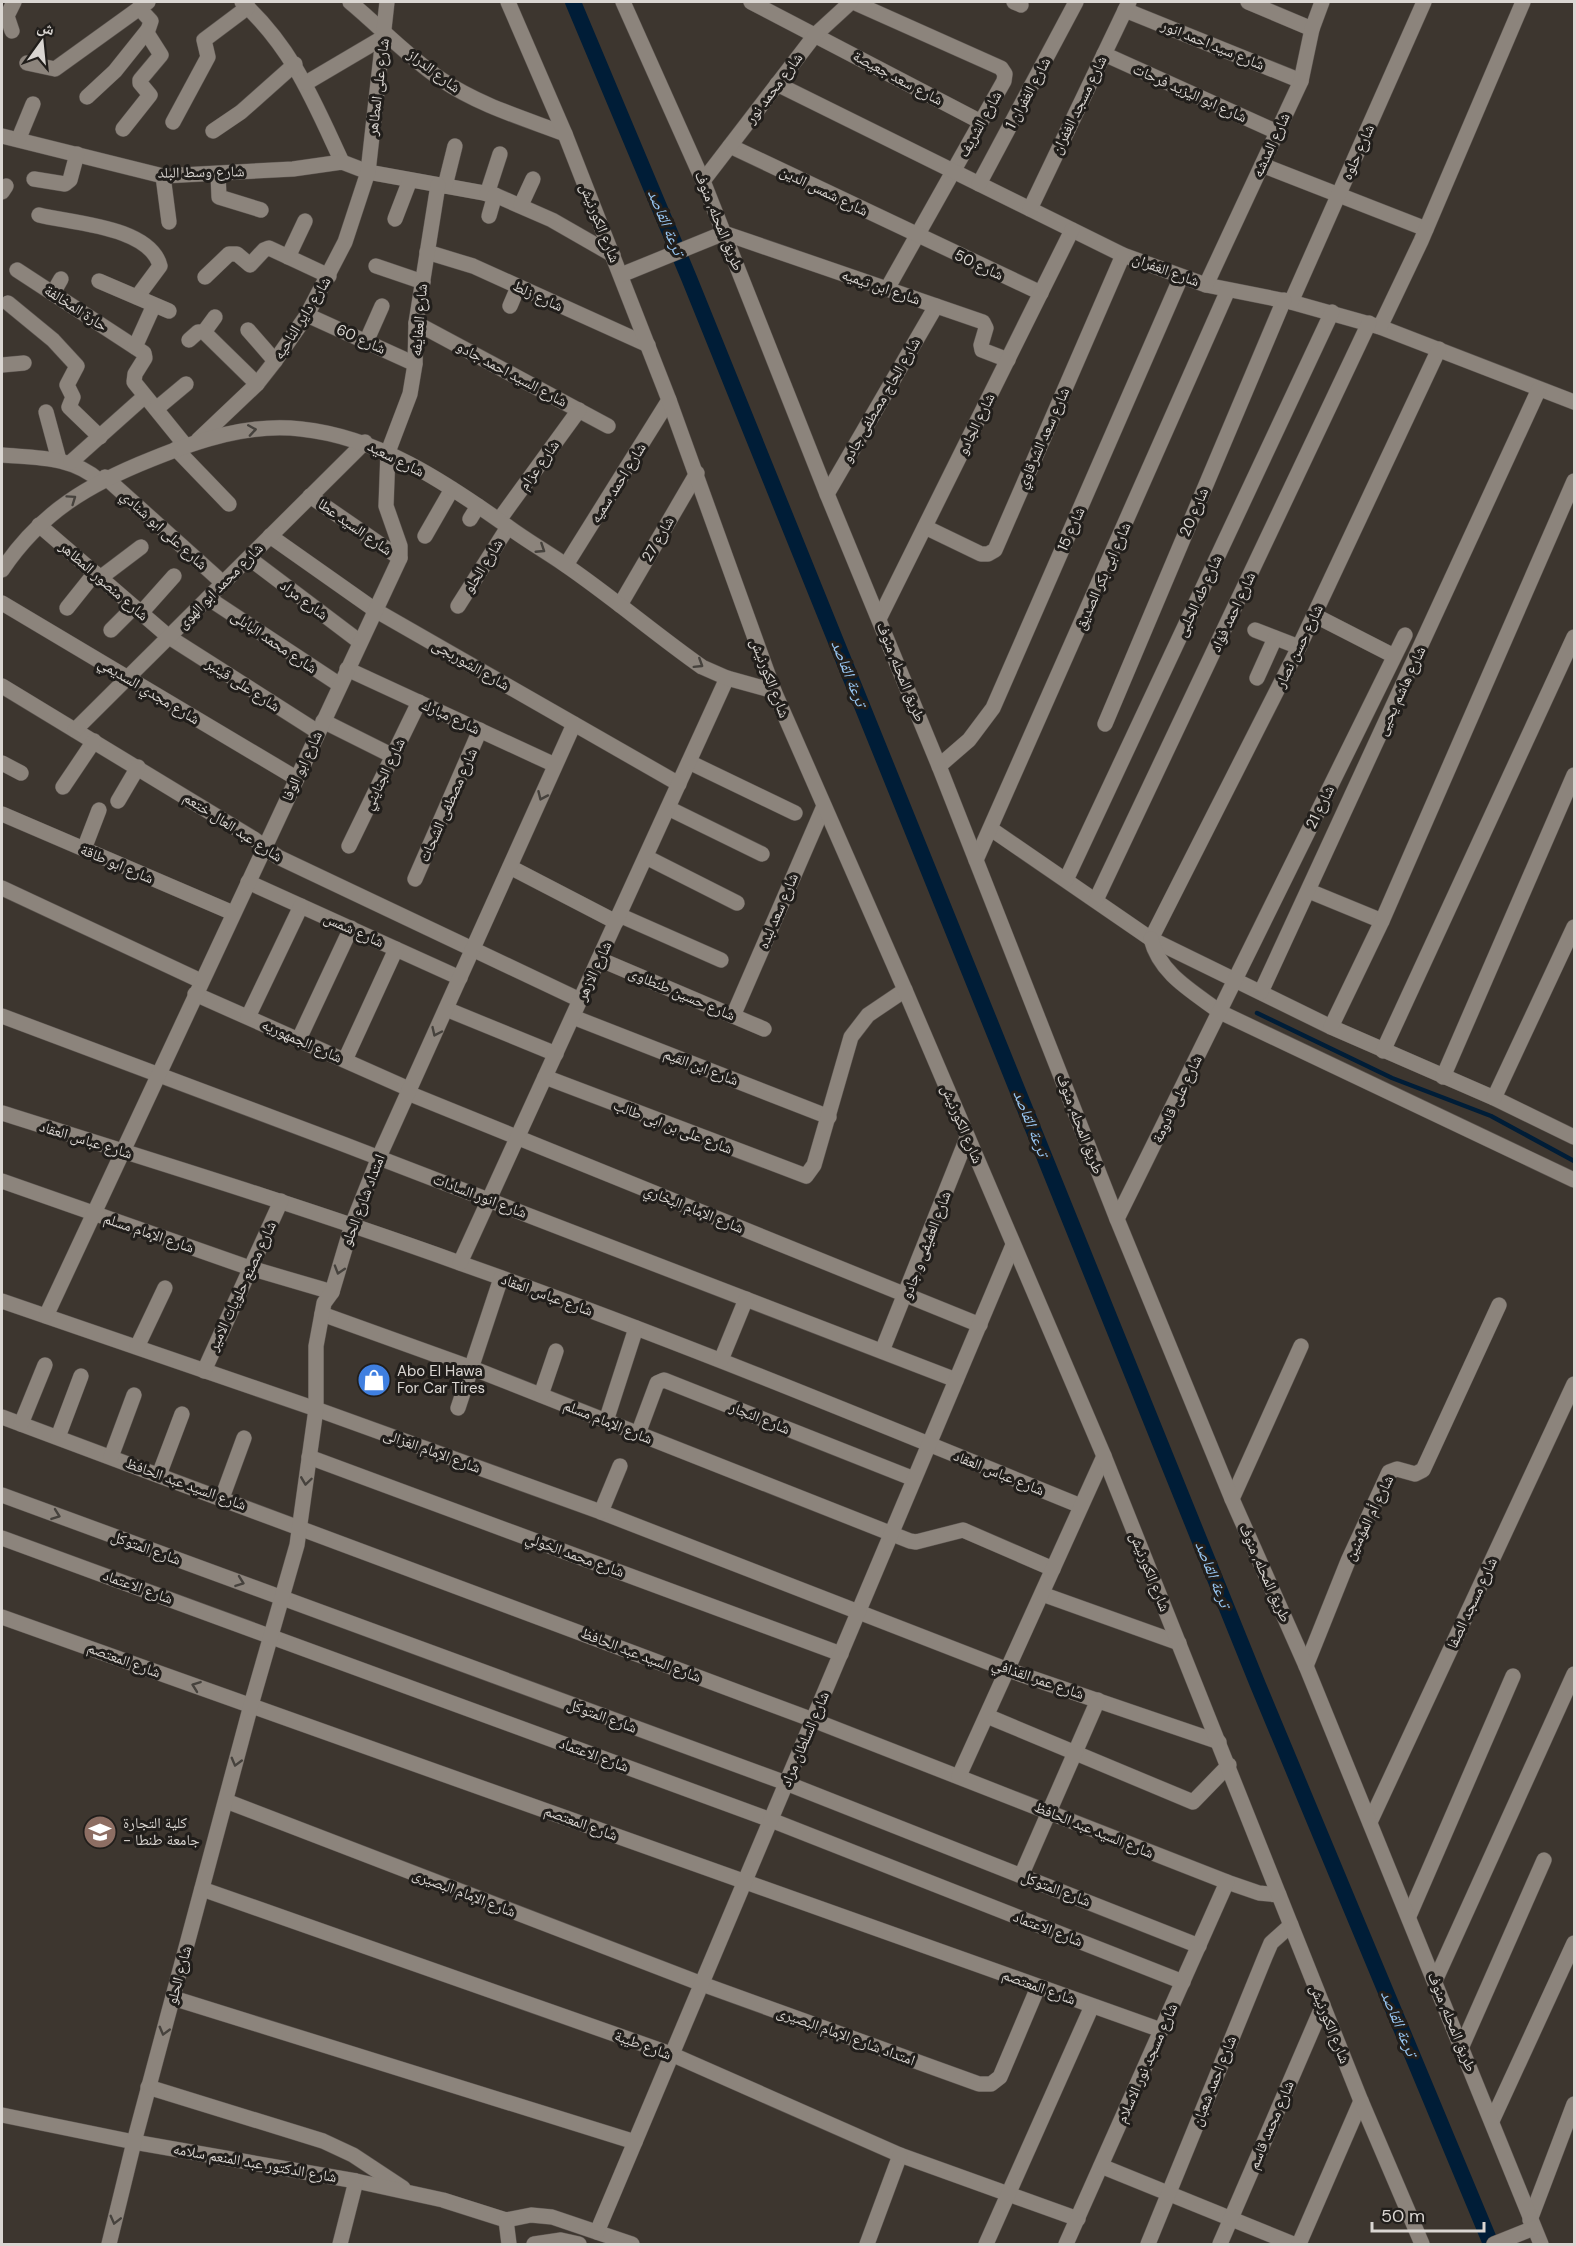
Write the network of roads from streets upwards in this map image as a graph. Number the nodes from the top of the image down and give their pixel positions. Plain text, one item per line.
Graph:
1 (14, 2) edge
2 (350, 2) edge
3 (387, 2) edge
4 (508, 2) edge
5 (623, 2) edge
6 (752, 2) edge
7 (852, 2) edge
8 (1076, 2) edge
9 (1248, 2) edge
10 (1322, 2) edge
11 (1424, 2) edge
12 (1523, 2) edge
13 (245, 3) edge
14 (143, 5) edge
15 (1127, 6) edge
16 (777, 8) edge
17 (1312, 29) junction
18 (12, 31) dead end
19 (147, 31) junction
20 (384, 34) junction
21 (814, 35) junction
22 (1104, 54) junction
23 (27, 63) dead end
24 (295, 64) junction
25 (1301, 81) junction
26 (306, 83) junction
27 (777, 84) junction
28 (87, 97) dead end
29 (33, 104) dead end
30 (173, 122) dead end
31 (981, 122) junction
32 (123, 129) dead end
33 (213, 131) dead end
34 (1277, 132) junction
35 (565, 134) junction
36 (2, 136) edge
37 (19, 138) junction
38 (455, 146) dead end
39 (730, 146) junction
40 (77, 153) junction
41 (500, 154) dead end
42 (342, 162) junction
43 (1262, 165) junction
44 (368, 172) junction
45 (953, 172) junction
46 (218, 174) junction
47 (163, 176) junction
48 (34, 179) dead end
49 (533, 179) dead end
50 (410, 180) junction
51 (703, 181) junction
52 (979, 184) junction
53 (441, 185) junction
54 (491, 194) junction
55 (1339, 195) junction
56 (521, 206) junction
57 (1029, 209) junction
58 (261, 210) dead end
59 (39, 215) dead end
60 (489, 216) dead end
61 (395, 219) dead end
62 (305, 221) dead end
63 (169, 222) dead end
64 (1426, 229) junction
65 (1072, 230) junction
66 (717, 236) junction
67 (917, 236) junction
68 (427, 252) junction
69 (613, 255) junction
70 (1123, 255) junction
71 (288, 257) junction
72 (376, 266) dead end
73 (17, 270) dead end
74 (621, 275) junction
75 (329, 276) junction
76 (205, 277) dead end
77 (1181, 277) junction
78 (61, 279) dead end
79 (99, 281) dead end
80 (423, 282) junction
81 (1206, 285) junction
82 (518, 287) junction
83 (887, 289) junction
84 (1228, 290) junction
85 (53, 293) junction
86 (1041, 293) junction
87 (137, 297) junction
88 (1287, 301) junction
89 (8, 303) dead end
90 (154, 305) junction
91 (382, 306) dead end
92 (510, 306) dead end
93 (936, 306) junction
94 (170, 311) dead end
95 (1332, 312) junction
96 (308, 315) junction
97 (215, 317) dead end
98 (416, 323) junction
99 (1375, 325) junction
100 (248, 330) dead end
101 (204, 332) junction
102 (189, 340) dead end
103 (366, 342) junction
104 (648, 345) junction
105 (135, 346) junction
106 (1440, 349) junction
107 (1008, 360) junction
108 (275, 361) junction
109 (24, 363) dead end
110 (415, 364) junction
111 (2, 365) edge
112 (186, 384) dead end
113 (257, 384) junction
114 (1539, 389) junction
115 (145, 396) junction
116 (669, 400) junction
117 (1575, 402) edge
118 (156, 409) junction
119 (579, 410) junction
120 (46, 412) dead end
121 (608, 426) dead end
122 (100, 437) junction
123 (365, 442) junction
124 (187, 444) junction
125 (388, 452) junction
126 (2, 455) edge
127 (65, 461) junction
128 (697, 473) junction
129 (102, 479) junction
130 (1575, 481) edge
131 (452, 489) junction
132 (827, 494) junction
133 (310, 496) junction
134 (230, 504) dead end
135 (503, 524) junction
136 (39, 525) junction
137 (925, 527) junction
138 (270, 536) junction
139 (425, 536) dead end
140 (141, 547) dead end
141 (249, 558) junction
142 (399, 558) junction
143 (566, 565) junction
144 (2, 570) edge
145 (98, 575) junction
146 (174, 576) dead end
147 (223, 583) junction
148 (208, 598) junction
149 (2, 603) edge
150 (620, 605) junction
151 (458, 606) dead end
152 (67, 608) dead end
153 (137, 610) junction
154 (375, 610) junction
155 (1314, 615) junction
156 (879, 619) junction
157 (111, 630) dead end
158 (1256, 630) dead end
159 (1405, 635) dead end
160 (169, 637) junction
161 (1575, 637) edge
162 (1275, 638) junction
163 (360, 642) junction
164 (1299, 648) junction
165 (1395, 656) junction
166 (347, 669) junction
167 (127, 678) junction
168 (727, 678) junction
169 (1257, 678) dead end
170 (340, 685) junction
171 (2, 686) edge
172 (774, 691) junction
173 (419, 702) junction
174 (574, 724) junction
175 (1105, 724) dead end
176 (320, 727) junction
177 (75, 730) junction
178 (480, 730) junction
179 (94, 741) junction
180 (393, 756) junction
181 (689, 762) junction
182 (2, 763) edge
183 (555, 765) junction
184 (939, 766) junction
185 (138, 767) junction
186 (21, 773) dead end
187 (1575, 775) edge
188 (296, 778) junction
189 (679, 784) junction
190 (63, 787) dead end
191 (118, 801) dead end
192 (824, 806) junction
193 (668, 808) junction
194 (99, 810) dead end
195 (2, 813) edge
196 (795, 813) dead end
197 (991, 829) junction
198 (264, 846) junction
199 (349, 846) dead end
200 (84, 849) junction
201 (762, 854) dead end
202 (646, 856) junction
203 (976, 860) junction
204 (510, 867) junction
205 (415, 879) dead end
206 (1066, 880) junction
207 (248, 882) junction
208 (2, 888) edge
209 (1309, 891) junction
210 (1096, 900) junction
211 (737, 903) dead end
212 (301, 906) junction
213 (233, 913) junction
214 (618, 919) junction
215 (1382, 921) junction
216 (1575, 927) edge
217 (351, 928) junction
218 (1151, 939) junction
219 (396, 949) junction
220 (473, 949) junction
221 (599, 959) junction
222 (721, 960) dead end
223 (460, 978) junction
224 (1235, 979) junction
225 (198, 987) junction
226 (905, 990) junction
227 (1261, 992) junction
228 (580, 1000) junction
229 (446, 1009) junction
230 (1220, 1012) junction
231 (2, 1016) edge
232 (733, 1016) junction
233 (248, 1017) junction
234 (573, 1017) junction
235 (1331, 1027) junction
236 (764, 1029) dead end
237 (299, 1040) junction
238 (1383, 1051) junction
239 (556, 1054) junction
240 (345, 1060) junction
241 (158, 1073) junction
242 (545, 1077) junction
243 (1443, 1077) junction
244 (409, 1091) junction
245 (1494, 1098) junction
246 (2, 1113) edge
247 (829, 1117) junction
248 (1573, 1133) edge
249 (518, 1137) junction
250 (968, 1138) junction
251 (122, 1151) junction
252 (379, 1157) junction
253 (1575, 1180) edge
254 (2, 1181) edge
255 (489, 1200) junction
256 (281, 1201) junction
257 (94, 1213) junction
258 (1117, 1219) junction
259 (352, 1225) junction
260 (1013, 1245) junction
261 (460, 1263) junction
262 (250, 1269) junction
263 (501, 1278) junction
264 (165, 1287) dead end
265 (332, 1292) junction
266 (906, 1295) junction
267 (746, 1299) junction
268 (2, 1301) edge
269 (1499, 1305) dead end
270 (322, 1314) junction
271 (46, 1316) junction
272 (980, 1325) junction
273 (636, 1328) junction
274 (1301, 1346) dead end
275 (137, 1347) junction
276 (556, 1351) dead end
277 (882, 1351) junction
278 (721, 1360) junction
279 (45, 1365) dead end
280 (472, 1368) junction
281 (204, 1371) junction
282 (81, 1376) dead end
283 (956, 1380) junction
284 (1575, 1384) edge
285 (134, 1395) dead end
286 (541, 1395) junction
287 (458, 1408) dead end
288 (316, 1409) junction
289 (182, 1414) dead end
290 (2, 1417) edge
291 (606, 1421) junction
292 (21, 1424) junction
293 (638, 1434) junction
294 (58, 1437) junction
295 (244, 1438) dead end
296 (929, 1444) junction
297 (1104, 1456) junction
298 (111, 1457) junction
299 (309, 1457) junction
300 (620, 1466) dead end
301 (159, 1475) junction
302 (915, 1479) junction
303 (2, 1495) edge
304 (222, 1498) junction
305 (1232, 1499) junction
306 (1081, 1506) junction
307 (602, 1512) junction
308 (301, 1527) junction
309 (892, 1534) junction
310 (2, 1538) edge
311 (1053, 1569) junction
312 (1042, 1594) junction
313 (283, 1598) junction
314 (858, 1612) junction
315 (2, 1617) edge
316 (272, 1637) junction
317 (1179, 1643) junction
318 (841, 1654) junction
319 (1306, 1666) junction
320 (1008, 1670) junction
321 (1575, 1674) edge
322 (1514, 1676) dead end
323 (1098, 1700) junction
324 (251, 1706) junction
325 (987, 1716) junction
326 (813, 1720) junction
327 (1219, 1742) junction
328 (1075, 1752) junction
329 (1229, 1765) junction
330 (959, 1776) junction
331 (786, 1784) junction
332 (226, 1802) junction
333 (1049, 1812) junction
334 (771, 1820) junction
335 (1370, 1822) junction
336 (1544, 1860) dead end
337 (1021, 1876) junction
338 (745, 1882) junction
339 (1227, 1882) junction
340 (202, 1890) junction
341 (1279, 1895) junction
342 (1409, 1916) junction
343 (1291, 1925) junction
344 (1575, 1942) edge
345 (1199, 1946) junction
346 (1435, 1981) junction
347 (1183, 1982) junction
348 (702, 1984) junction
349 (1038, 1987) junction
350 (173, 1998) junction
351 (1323, 2005) junction
352 (1092, 2006) junction
353 (1161, 2030) junction
354 (1462, 2046) junction
355 (671, 2055) junction
356 (148, 2087) junction
357 (1361, 2101) junction
358 (1575, 2104) edge
359 (2, 2115) edge
360 (1492, 2121) junction
361 (134, 2142) junction
362 (635, 2142) junction
363 (900, 2155) junction
364 (1101, 2166) junction
365 (356, 2181) junction
366 (410, 2193) junction
367 (1008, 2194) junction
368 (1168, 2194) junction
369 (541, 2216) junction
370 (1078, 2219) junction
371 (1231, 2219) junction
372 (506, 2220) junction
373 (1532, 2224) junction
374 (597, 2232) junction
375 (541, 2243) edge
376 (109, 2244) edge
377 (340, 2244) edge
378 (509, 2244) edge
379 (579, 2244) edge
380 (632, 2244) edge
381 (867, 2244) edge
382 (986, 2244) edge
383 (1066, 2244) edge
384 (1148, 2244) edge
385 (1220, 2244) edge
386 (1293, 2244) edge
387 (1299, 2244) edge
388 (1422, 2244) edge
389 (1494, 2244) edge
390 (1541, 2244) edge

1 - 18 street
2 - 20 street, شارع الدراز
3 - 20 street, شارع على المطاهر
4 - 35 street, شارع الكورنيش
5 - 51 street, طريق المحله, منوف
6 - 16 street, شارع سعد جعيصة
7 - 21 street, شارع محمد نور
7 - 31 street, شارع الشريف
8 - 52 street, شارع الغفران 1
9 - 17 street
10 - 17 street, شارع المدشه
11 - 55 street, شارع حلوه
12 - 64 street, شارع احمد فؤاد
13 - 24 street
13 - 30 street
14 - 19 street
14 - 23 street
15 - 22 street, شارع مسجد الغفران
15 - 25 street, شارع سيد احمد انور
16 - 21 street, شارع سعد جعيصة
17 - 25 street, شارع المدشه
19 - 28 street
19 - 32 street
20 - 26 street
20 - 35 street, شارع الدراز
20 - 44 street, شارع على المطاهر
21 - 27 street, شارع محمد نور
21 - 31 street, شارع سعد جعيصة
22 - 34 street, شارع ابو اليزيد فرحات
22 - 57 street, شارع مسجد الغفران
24 - 26 street
24 - 33 street
25 - 34 street, شارع المدشه
26 - 42 street
27 - 39 street, شارع محمد نور
27 - 45 street, شارع الغفران
29 - 37 street
31 - 45 street, شارع الشريف
34 - 43 street, شارع المدشه
35 - 69 street, شارع الكورنيش
36 - 37 street, شارع وسط البلد
37 - 40 street, شارع وسط البلد
38 - 53 street, شارع العفايفه
39 - 51 street, شارع محمد نور
39 - 67 street, شارع شمس الدين
40 - 47 street, شارع وسط البلد
40 - 48 street
41 - 54 street
42 - 44 street, شارع وسط البلد
42 - 46 street, شارع وسط البلد
43 - 55 street
43 - 81 street, شارع المدشه
44 - 50 street, شارع وسط البلد
44 - 75 street, شارع داير الناحيه
45 - 52 street, شارع الغفران
45 - 67 street, شارع الشريف
46 - 47 street, شارع وسط البلد
46 - 58 street
47 - 63 street
49 - 56 street
50 - 53 street, شارع وسط البلد
50 - 61 street
51 - 66 street, طريق المحله, منوف
52 - 57 street, شارع الغفران
53 - 54 street, شارع وسط البلد
53 - 68 street, شارع العفايفه
54 - 56 street, شارع وسط البلد
54 - 60 street
55 - 64 street
55 - 88 street, شارع حلوه
56 - 69 street, شارع وسط البلد
57 - 65 street, شارع الغفران
59 - 87 street
62 - 71 street
64 - 99 street, شارع احمد فؤاد
65 - 70 street, شارع الغفران
65 - 86 street, شارع الجادو
66 - 74 street
66 - 83 street, شارع ابن تيميه
66 - 132 street, طريق المحله, منوف
67 - 83 street, شارع الشريف
67 - 86 street, شارع 50
68 - 80 street, شارع العفايفه
68 - 82 street, شارع زلط
69 - 74 street, شارع الكورنيش
70 - 77 street, شارع الغفران
70 - 137 street, شارع سعد الشرقاوي
71 - 75 street
71 - 76 street
72 - 80 street
73 - 85 street, حارة المخالفة
74 - 104 street, شارع الكورنيش
75 - 96 street, شارع داير الناحيه
77 - 81 street, شارع الغفران
77 - 184 street, شارع 15
78 - 85 street
79 - 87 street
80 - 98 street, شارع العفايفه
81 - 84 street, شارع الغفران
82 - 92 street
82 - 104 street, شارع زلط
83 - 93 street, شارع ابن تيميه
84 - 88 street, شارع الغفران
84 - 197 street, شارع ابى بكر الصديق
85 - 105 street, حارة المخالفة
86 - 107 street, شارع الجادو
87 - 90 street
88 - 95 street, شارع الغفران
88 - 175 street, شارع 20
89 - 122 street
90 - 94 street
90 - 105 street
91 - 103 street
93 - 107 street, شارع ابن تيميه
93 - 132 street, شارع الحاج مصطفى جادو
95 - 99 street, شارع الغفران
95 - 206 street, شارع طه الحلبى
96 - 103 street, شارع 60
96 - 108 street, شارع داير الناحيه
97 - 101 street
98 - 110 street, شارع العفايفه
98 - 119 street, شارع السيد احمد جادو
99 - 106 street, شارع الغفران
99 - 210 street, شارع احمد فؤاد
100 - 108 street
101 - 102 street
101 - 113 street
103 - 110 street, شارع 60
104 - 116 street, شارع الكورنيش
105 - 115 street
106 - 114 street, شارع الغفران
106 - 155 street, شارع حسن نصار
107 - 137 street, شارع الجادو
108 - 113 street, شارع داير الناحيه
109 - 111 street
110 - 125 street, شارع العفايفه
112 - 118 street
113 - 124 street, شارع داير الناحيه
114 - 117 street, شارع الغفران
114 - 209 street, شارع هاشم يحيى
115 - 118 street
115 - 122 street
116 - 128 street, شارع الكورنيش
116 - 143 street, شارع احمد سميه
118 - 124 street
119 - 121 street, شارع السيد احمد جادو
119 - 135 street, شارع عزام
120 - 127 street
122 - 127 street
124 -> 123 street, شارع سعيد
123 - 125 street, شارع سعيد
123 - 133 street, شارع محمد ابو الهوى
124 - 129 street, شارع سعيد
124 - 134 street
125 - 131 street, شارع سعيد
125 - 142 street
126 - 127 street
127 - 129 street, شارع على ابو شنادي
128 - 150 street, شارع 27
128 - 172 street, شارع الكورنيش
136 -> 129 street, شارع سعيد
129 - 147 street, شارع على ابو شنادي
130 - 215 street
131 - 135 street, شارع سعيد
131 - 139 street
132 - 156 street, طريق المحله, منوف
133 - 138 street, شارع محمد ابو الهوى
133 - 142 street, شارع السيد عطا
135 -> 143 street, شارع سعيد
135 - 151 street, شارع الحلو
136 - 144 street, شارع سعيد
136 - 145 street, شارع منصور المطاهر
137 - 156 street, شارع الجادو
138 - 141 street, شارع محمد ابو الهوى
138 - 154 street, شارع الشوربجى
140 - 145 street
141 - 147 street, شارع محمد ابو الهوى
141 - 163 street, شارع مراد
142 - 154 street, شارع ابو الوفا
143 - 150 street, شارع سعيد
145 - 152 street
145 - 153 street, شارع منصور المطاهر
146 - 153 street
147 - 148 street, شارع محمد ابو الهوى
148 - 160 street, شارع محمد ابو الهوى
148 - 170 street, شارع محمد البابلى
149 - 167 street, شارع مجدي السديمي
150 -> 168 street, شارع سعيد
153 - 157 street
153 - 160 street, شارع منصور المطاهر
154 - 163 street, شارع ابو الوفا
154 - 174 street, شارع الشوربجى
155 - 164 street, شارع حسن نصار
155 - 165 street
156 - 184 street, طريق المحله, منوف
158 - 162 street
159 - 165 street, شارع 21
160 - 167 street, شارع محمد ابو الهوى
160 - 176 street, شارع على قينبر
161 - 238 street
162 - 164 street
162 - 169 street
163 - 166 street, شارع ابو الوفا
164 - 218 street, شارع حسن نصار
165 - 224 street, شارع 21
166 - 170 street, شارع ابو الوفا
166 - 173 street, شارع مبارك
167 - 177 street, شارع محمد ابو الهوى
167 - 188 street, شارع مجدي السديمي
168 - 172 street, شارع سعيد
168 - 181 street, شارع الازهر
170 - 176 street, شارع ابو الوفا
171 - 177 street, شارع عبد العال ختعم
172 - 192 street, شارع الكورنيش
173 - 178 street, شارع مبارك
173 - 180 street, شارع الجنايني
174 - 183 street, امتداد شارع الحلو
174 - 189 street, شارع الشوربجى
176 - 180 street, شارع على قينبر
176 - 188 street, شارع ابو الوفا
177 - 179 street, شارع عبد العال ختعم
178 - 183 street, شارع مبارك
178 - 205 street, شارع مصطفى الشحات
179 - 185 street, شارع عبد العال ختعم
179 - 190 street
180 - 199 street, شارع الجنايني
181 - 189 street, شارع الازهر
181 - 196 street
182 - 186 street
183 -> 204 street, امتداد شارع الحلو
184 - 203 street, طريق المحله, منوف
185 - 191 street
185 - 198 street, شارع عبد العال ختعم
187 - 243 street
188 - 198 street, شارع ابو الوفا
189 - 193 street, شارع الازهر
192 - 226 street, شارع الكورنيش
192 - 232 street, شارع سعد لبده
193 - 201 street
193 - 202 street, شارع الازهر
194 - 200 street
195 - 200 street, شارع ابو طاقة
197 - 203 street, شارع ابى بكر الصديق
197 - 206 street
198 - 207 street, شارع ابو الوفا
198 - 220 street, شارع عبد العال ختعم
200 - 213 street, شارع ابو طاقة
202 - 211 street
202 - 214 street, شارع الازهر
203 - 258 street, طريق المحله, منوف
204 - 214 street
204 - 220 street, امتداد شارع الحلو
206 - 210 street
207 - 212 street, شارع شمس
207 - 213 street, شارع ابو الوفا
208 - 225 street, شارع الجمهوريه
209 - 215 street
209 - 227 street, شارع هاشم يحيى
210 - 218 street
212 - 217 street, شارع شمس
212 - 233 street
213 - 225 street, شارع ابو الوفا
214 - 221 street, شارع الازهر
214 - 222 street
215 - 235 street
216 - 245 street
217 - 219 street, شارع شمس
217 - 237 street
218 - 224 street
218 - 230 street
219 - 223 street, شارع شمس
219 - 240 street
220 - 223 street, امتداد شارع الحلو
220 - 228 street, شارع عبد العال ختعم
221 - 228 street, شارع الازهر
221 - 232 street, شارع حسين طنطاوى
223 - 229 street, امتداد شارع الحلو
224 - 227 street
224 - 230 street, شارع على قادومة
225 - 233 street, شارع الجمهوريه
225 - 241 street, شارع ابو الوفا
226 - 247 street
226 - 250 street, شارع الكورنيش
227 - 235 street
228 - 234 street, شارع الازهر
229 - 239 street
229 -> 244 street, امتداد شارع الحلو
230 - 253 street
230 - 258 street, شارع على قادومة
231 - 241 street, شارع انور السادات
232 - 236 street, شارع حسين طنطاوى
233 - 237 street, شارع الجمهوريه
234 - 239 street, شارع الازهر
234 - 247 street, شارع ابن القيم
235 - 238 street
237 - 240 street, شارع الجمهوريه
238 - 243 street
239 - 242 street, شارع الازهر
240 - 244 street, شارع الجمهوريه
241 - 251 street, شارع ابو الوفا
241 - 252 street, شارع انور السادات
242 - 247 street, شارع على بن ابى طالب
242 - 249 street, شارع الازهر
243 - 245 street
244 - 249 street, شارع الإمام البخاري
244 - 252 street, امتداد شارع الحلو
245 - 248 street
246 - 251 street, شارع عباس العقاد
249 - 255 street, شارع الازهر
249 - 266 street, شارع الإمام البخاري
250 - 260 street, شارع الكورنيش
250 - 266 street, شارع العفيفى و جادو
251 - 256 street, شارع عباس العقاد
251 - 257 street, شارع ابو الوفا
252 - 255 street, شارع انور السادات
252 - 259 street, امتداد شارع الحلو
254 - 257 street, شارع الإمام مسلم
255 - 261 street, شارع الازهر
255 - 267 street, شارع انور السادات
256 - 259 street, شارع عباس العقاد
256 - 262 street, شارع مصنع حلويات الامير
257 - 262 street, شارع الإمام مسلم
257 - 271 street, شارع ابو الوفا
258 - 305 street, طريق المحله, منوف
259 - 261 street, شارع عباس العقاد
259 -> 265 street, امتداد شارع الحلو
260 - 272 street, شارع السلطان مراد
260 - 297 street, شارع الكورنيش
261 - 263 street, شارع عباس العقاد
262 - 265 street, شارع الإمام مسلم
262 - 281 street, شارع مصنع حلويات الامير
263 - 273 street, شارع عباس العقاد
263 - 280 street
264 - 275 street
265 - 270 street, امتداد شارع الحلو
266 - 272 street, شارع الإمام البخاري
266 - 277 street, شارع العفيفى و جادو
267 - 277 street, شارع انور السادات
267 - 278 street
268 - 271 street, شارع الإمام الغزالى
269 - 319 street, شارع أم المؤمنين
270 - 280 street, شارع الإمام مسلم
270 - 288 street, امتداد شارع الحلو
271 - 275 street, شارع الإمام الغزالى
272 - 283 street, شارع السلطان مراد
273 - 278 street, شارع عباس العقاد
273 - 291 street
274 - 305 street
275 - 281 street, شارع الإمام الغزالى
276 - 286 street
277 - 283 street, شارع انور السادات
278 - 296 street, شارع عباس العقاد
279 - 292 street
280 - 286 street, شارع الإمام مسلم
280 - 287 street
281 - 288 street, شارع الإمام الغزالى
282 - 294 street
283 - 296 street, شارع السلطان مراد
284 - 335 street, شارع مسجد الصفا
285 - 298 street
286 - 291 street, شارع الإمام مسلم
288 - 299 street, امتداد شارع الحلو
288 - 307 street, شارع الإمام الغزالى
289 - 301 street
290 - 292 street, شارع السيد عبد الحافظ
291 - 293 street, شارع الإمام مسلم
292 - 294 street, شارع السيد عبد الحافظ
293 - 302 street, شارع النجار
293 - 309 street, شارع الإمام مسلم
294 - 298 street, شارع السيد عبد الحافظ
295 - 304 street
296 - 302 street, شارع السلطان مراد
296 - 306 street, شارع عباس العقاد
297 - 306 street
297 - 317 street, شارع الكورنيش
298 - 301 street, شارع السيد عبد الحافظ
299 -> 308 street, امتداد شارع الحلو
299 - 318 street, شارع محمد الخولي
300 - 307 street
301 - 304 street, شارع السيد عبد الحافظ
302 - 309 street, شارع السلطان مراد
303 -> 313 street, شارع المتوكل
304 - 308 street, شارع السيد عبد الحافظ
305 - 319 street, طريق المحله, منوف
306 - 311 street
307 - 314 street, شارع الإمام الغزالى
308 - 313 street, امتداد شارع الحلو
308 - 326 street, شارع السيد عبد الحافظ
309 - 311 street, شارع الإمام مسلم
309 - 314 street, شارع السلطان مراد
310 - 316 street, شارع الاعتماد
311 - 312 street
312 - 317 street
312 - 320 street
313 - 316 street, امتداد شارع الحلو
313 - 331 street, شارع المتوكل
314 - 318 street, شارع السلطان مراد
314 - 320 street, شارع عمر القذافي
324 -> 315 street, شارع المعتصم
316 - 324 street, امتداد شارع الحلو
316 - 334 street, شارع الاعتماد
317 - 327 street, شارع الكورنيش
318 - 326 street, شارع السلطان مراد
319 - 335 street, طريق المحله, منوف
320 - 323 street, شارع عمر القذافي
320 - 325 street
321 - 346 street
322 - 342 street
323 - 327 street, شارع عمر القذافي
323 - 328 street
324 -> 332 street, شارع الحلو
324 - 338 street, شارع المعتصم
325 - 328 street
325 - 330 street
326 - 330 street, شارع السيد عبد الحافظ
326 - 331 street, شارع السلطان مراد
327 - 329 street, شارع الكورنيش
328 - 329 street
328 - 333 street
329 - 341 street, شارع الكورنيش
330 - 333 street, شارع السيد عبد الحافظ
331 - 334 street, شارع السلطان مراد
331 - 337 street, شارع المتوكل
332 - 340 street, شارع الحلو
332 - 348 street, شارع الإمام البصيرى
333 - 337 street
333 - 339 street, شارع السيد عبد الحافظ
334 - 338 street, شارع السلطان مراد
334 - 347 street, شارع الاعتماد
335 - 342 street, طريق المحله, منوف
336 - 354 street
337 - 345 street, شارع المتوكل
338 - 348 street, شارع السلطان مراد
338 - 349 street, شارع المعتصم
339 - 341 street, شارع السيد عبد الحافظ
339 - 345 street, شارع مسجد نور الاسلام
340 - 350 street, شارع الحلو
340 - 355 street, شارع طيبة
341 - 343 street, شارع الكورنيش
342 - 346 street, طريق المحله, منوف
343 - 351 street, شارع الكورنيش
343 - 368 street, شارع احمد شعبان
344 - 360 street
345 - 347 street, شارع مسجد نور الاسلام
346 - 354 street, طريق المحله, منوف
347 - 353 street, شارع مسجد نور الاسلام
348 - 349 street, امتداد شارع الإمام البصيرى
348 - 355 street, شارع السلطان مراد
349 - 352 street, شارع المعتصم
350 -> 356 street, شارع الحلو
350 - 362 street
351 - 357 street, شارع الكورنيش
351 - 371 street, شارع محمد قاسم
352 - 353 street, شارع المعتصم
352 - 367 street
353 - 364 street, شارع مسجد نور الاسلام
354 - 360 street, طريق المحله, منوف
355 - 362 street, شارع السلطان مراد
355 - 363 street, شارع طيبة
356 - 361 street, شارع الحلو
356 - 366 street
357 - 387 street
357 - 388 street, شارع الكورنيش
358 - 373 street
359 - 361 street, شارع الدكتور عبد المنعم سلامه
360 - 373 street, طريق المحله, منوف
361 - 365 street, شارع الدكتور عبد المنعم سلامه
361 -> 376 street, شارع الحلو
362 - 374 street, شارع السلطان مراد
363 - 367 street, شارع طيبة
363 - 381 street
364 - 368 street
364 - 370 street, شارع مسجد نور الاسلام
365 - 366 street, شارع الدكتور عبد المنعم سلامه
365 - 377 street
366 - 372 street, شارع الدكتور عبد المنعم سلامه
367 - 370 street, شارع طيبة
367 - 382 street
368 - 371 street
368 - 384 street, شارع احمد شعبان
369 - 372 street, شارع الدكتور عبد المنعم سلامه
369 - 374 street, شارع الدكتور عبد المنعم سلامه
369 - 375 street
370 - 383 street, شارع مسجد نور الاسلام
371 - 385 street, شارع محمد قاسم
371 - 386 street
372 - 378 street
373 - 389 street
373 - 390 street, طريق المحله, منوف
374 - 380 street, شارع الدكتور عبد المنعم سلامه
375 - 379 street

